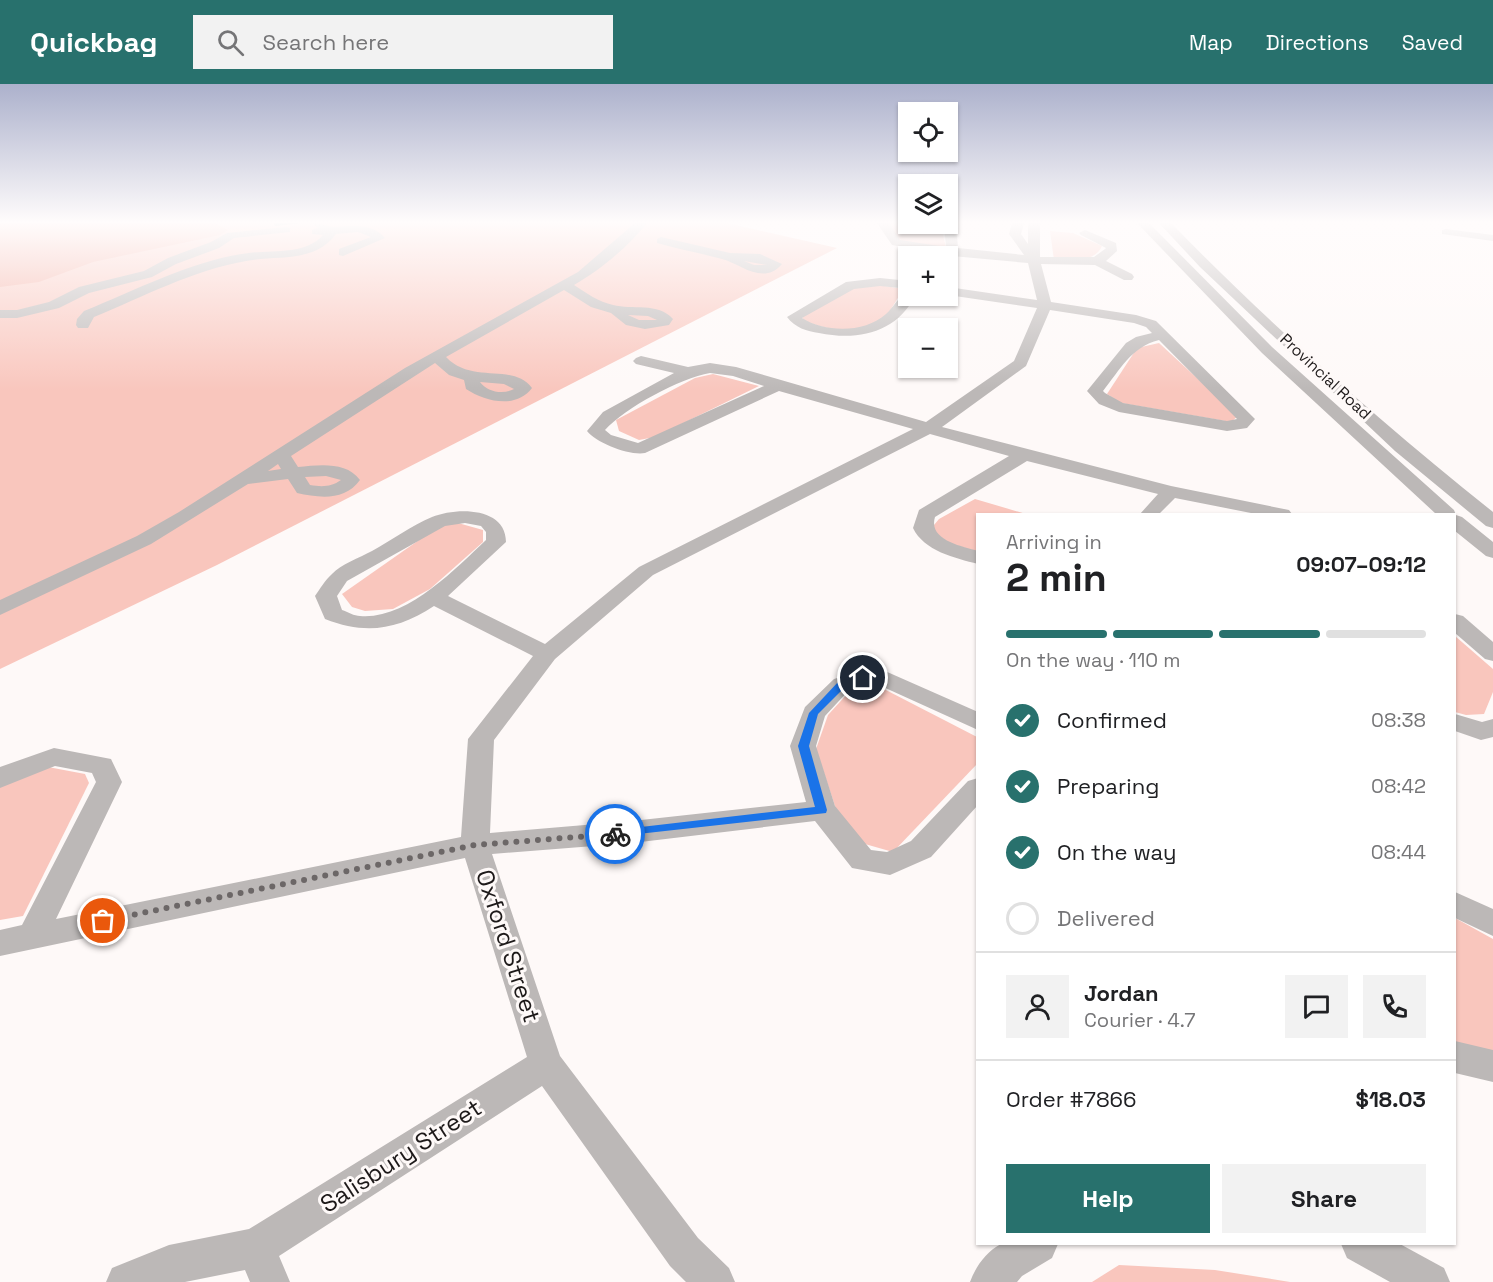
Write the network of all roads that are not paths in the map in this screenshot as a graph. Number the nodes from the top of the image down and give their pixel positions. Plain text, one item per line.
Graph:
1 (128, 279) edge
2 (175, 279) edge
3 (576, 279) edge
4 (1038, 279) edge
5 (1197, 279) edge
6 (1220, 279) edge
7 (898, 284) edge
8 (566, 285) junction
9 (958, 293) edge
10 (581, 297) junction
11 (542, 298) junction
12 (901, 306) edge
13 (1045, 306) junction
14 (616, 310) dead end
15 (0, 314) edge
16 (83, 325) dead end
17 (1161, 335) junction
18 (437, 356) junction
19 (1280, 361) junction
20 (1309, 361) junction
21 (641, 362) dead end
22 (410, 371) junction
23 (453, 372) junction
24 (687, 372) junction
25 (472, 376) dead end
26 (778, 386) junction
27 (931, 428) junction
28 (281, 455) junction
29 (1024, 455) junction
30 (244, 480) junction
31 (1171, 492) junction
32 (1150, 513) edge
33 (1277, 513) edge
34 (1446, 513) edge
35 (1456, 522) edge
36 (1493, 522) edge
37 (1493, 552) edge
38 (976, 557) edge
39 (435, 597) junction
40 (0, 608) edge
41 (1456, 622) edge
42 (547, 654) junction
43 (1493, 654) edge
44 (976, 721) edge
45 (1456, 722) edge
46 (1493, 728) edge
47 (0, 778) edge
48 (976, 790) edge
49 (822, 810) junction
50 (475, 845) junction
51 (1456, 904) edge
52 (1493, 923) edge
53 (33, 936) junction
54 (0, 943) edge
55 (1456, 1057) edge
56 (546, 1064) junction
57 (1493, 1066) edge
58 (1036, 1245) edge
59 (1371, 1246) edge
60 (263, 1265) edge
61 (126, 1282) edge
62 (715, 1282) edge
63 (990, 1282) edge
64 (1430, 1282) edge

1 - 15 street
2 - 16 street
3 - 8 street
4 - 13 street
5 - 19 street, Provincial Road
6 - 20 street, Provincial Road
7 - 12 street
8 - 10 street
8 - 11 street
9 - 13 street
10 - 11 street
10 - 14 street
11 - 18 street
13 - 17 street
13 - 27 street, Oxford Street
17 - 17 street
18 - 22 street
18 - 23 street
19 - 20 street
19 - 34 street, Provincial Road
20 - 36 street, Provincial Road
21 - 24 street
22 - 23 street
22 - 28 street
23 - 25 street
24 - 26 street
24 - 26 street
26 - 27 street
27 - 29 street
27 - 42 street, Oxford Street
28 - 30 street
28 - 30 street
29 - 31 street
29 - 38 street
30 - 40 street
31 - 32 street
31 - 33 street
35 - 37 street
39 - 39 street
39 - 42 street
41 - 43 street
42 - 50 street, Oxford Street
44 - 49 street
45 - 46 street
47 - 53 street
48 - 49 street
49 - 50 street
50 - 53 street
50 - 56 street, Oxford Street
51 - 52 street
53 - 54 street
55 - 57 street
56 - 60 street, Salisbury Street
56 - 62 street, Oxford Street
58 - 63 street
59 - 64 street
60 - 61 street, Salisbury Street

